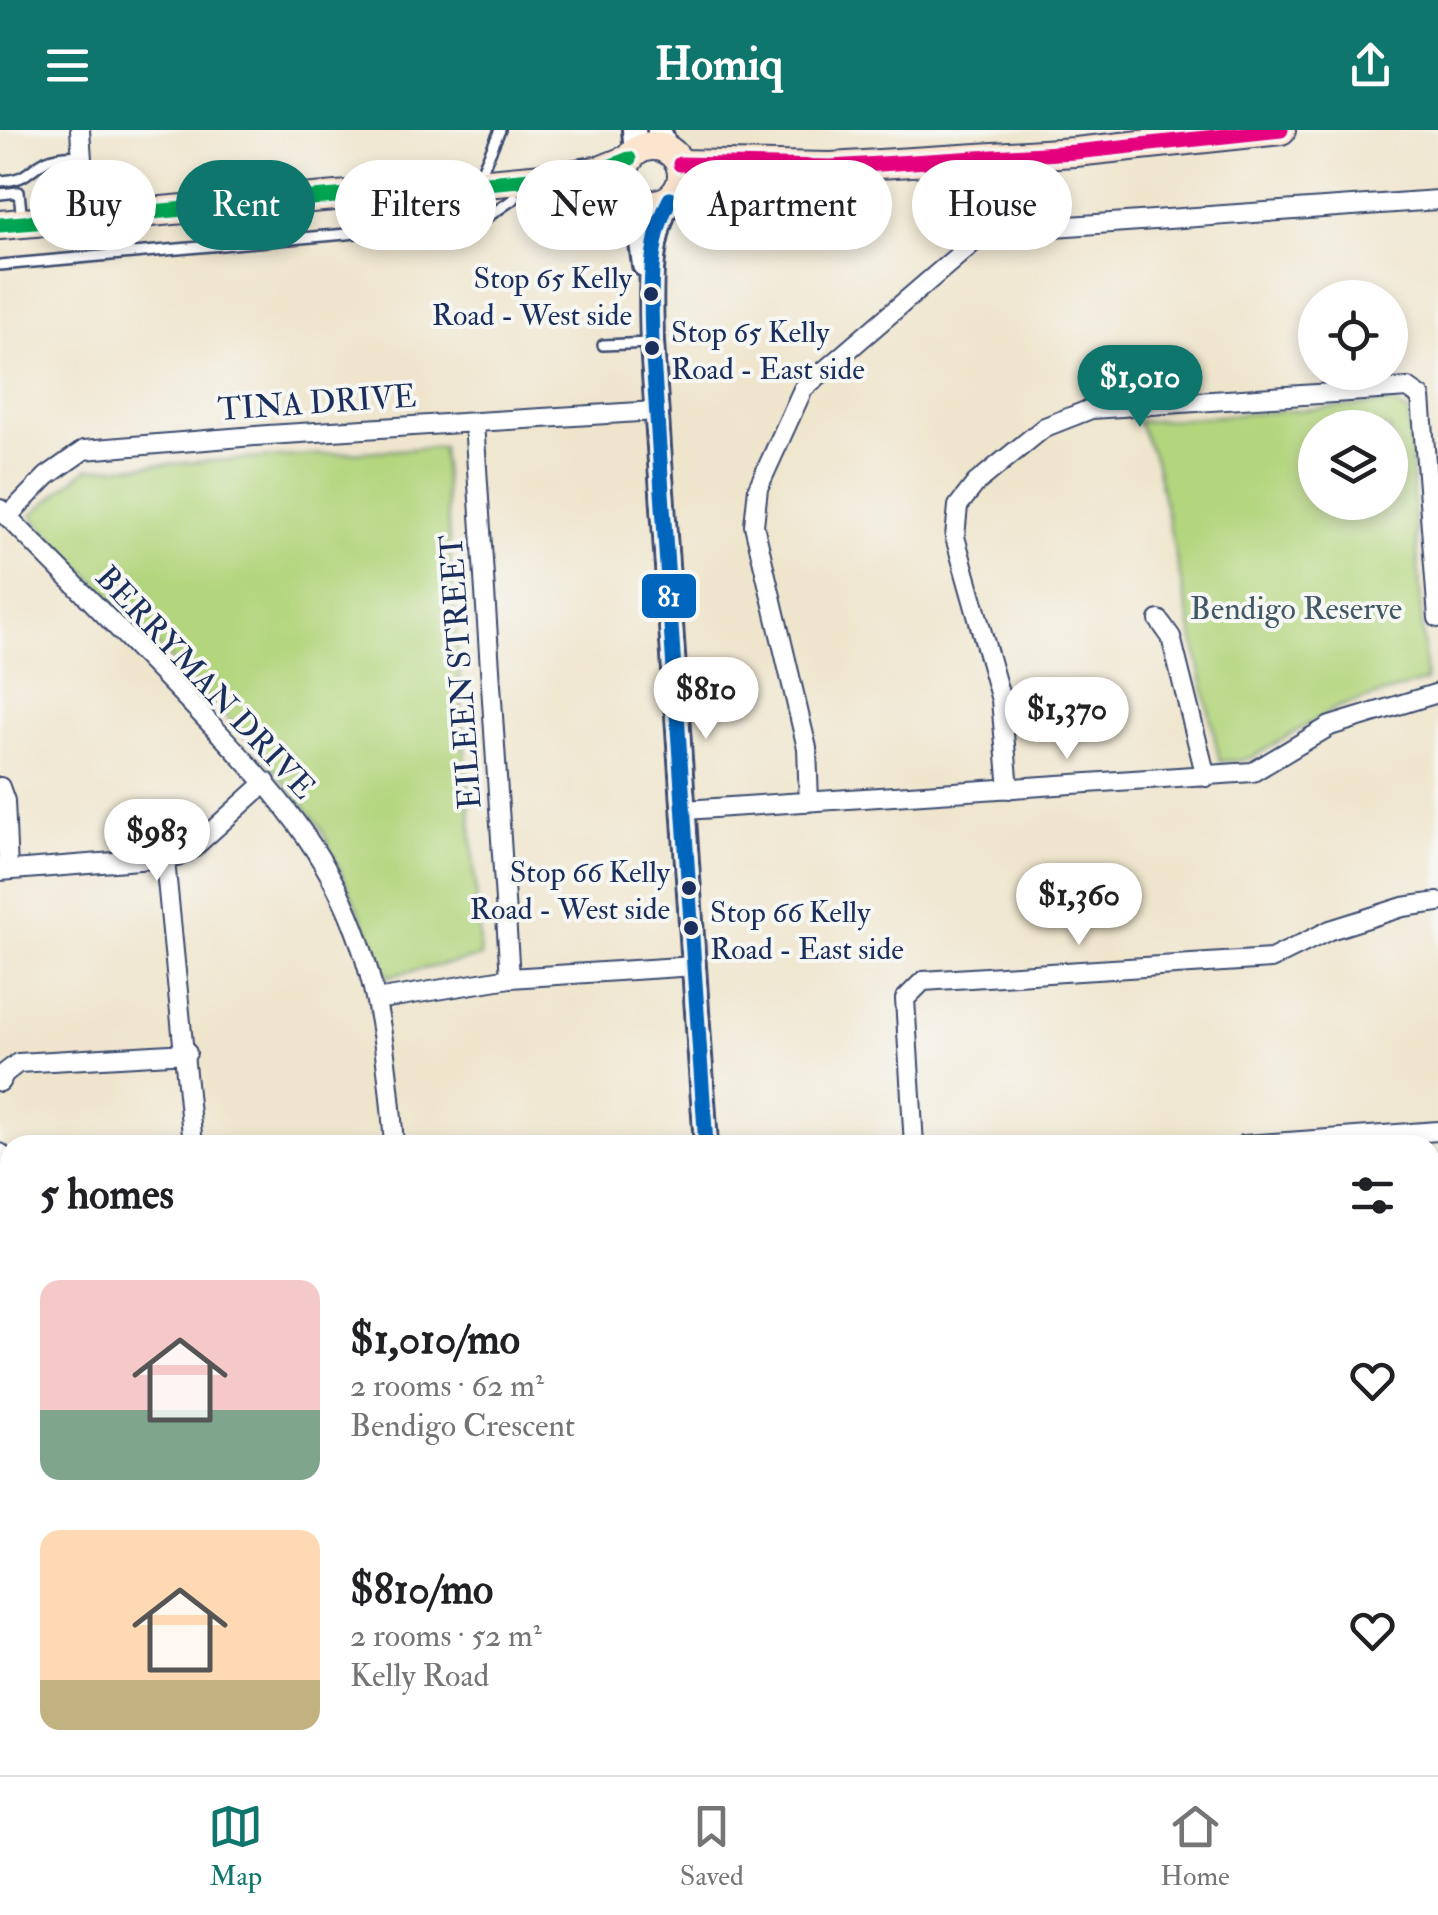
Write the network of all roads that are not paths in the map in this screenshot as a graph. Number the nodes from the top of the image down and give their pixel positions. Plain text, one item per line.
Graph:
1 (80, 130) edge
2 (500, 130) edge
3 (1281, 130) edge
4 (633, 147) edge
5 (82, 155) junction
6 (82, 160) edge
7 (488, 160) edge
8 (671, 166) edge
9 (23, 180) junction
10 (0, 181) edge
11 (496, 189) edge
12 (18, 192) junction
13 (0, 194) edge
14 (496, 196) edge
15 (653, 196) edge
16 (514, 198) joint
17 (1438, 200) edge
18 (335, 205) edge
19 (156, 220) edge
20 (11, 224) edge
21 (30, 237) edge
22 (0, 243) edge
23 (641, 250) edge
24 (0, 264) edge
25 (650, 287) junction
26 (652, 343) junction
27 (603, 344) dead end
28 (656, 411) junction
29 (474, 422) junction
30 (4, 513) edge
31 (1438, 618) edge
32 (1159, 620) dead end
33 (1438, 693) edge
34 (1206, 777) junction
35 (266, 782) junction
36 (0, 788) edge
37 (1009, 789) junction
38 (809, 802) junction
39 (685, 810) junction
40 (165, 860) junction
41 (4, 870) edge
42 (1438, 902) edge
43 (695, 966) junction
44 (510, 978) junction
45 (376, 1000) junction
46 (186, 1053) junction
47 (0, 1082) edge
48 (1438, 1132) edge
49 (193, 1135) edge
50 (393, 1135) edge
51 (705, 1135) edge
52 (913, 1135) edge
53 (1393, 1135) edge

1 - 5 street
2 - 7 lane
3 - 8 main road
4 - 8 main road
4 - 11 main road
5 - 6 street
5 - 9 lane
8 - 15 main road
8 - 25 street
9 - 10 lane
9 - 12 lane
12 - 13 lane
12 - 20 lane
14 - 16 main road
16 - 24 lane
17 - 38 street
18 - 19 main road
21 - 22 main road
23 - 25 street
25 - 26 street
26 - 27 lane
26 - 28 street
28 - 29 street, TINA DRIVE
28 - 39 street
29 - 30 street, TINA DRIVE
29 - 44 street, EILEEN STREET
30 - 35 street, BERRYMAN DRIVE
31 - 37 street
32 - 34 street
33 - 34 street
34 - 37 street
35 - 40 street
35 - 45 street, BERRYMAN DRIVE
36 - 41 street
37 - 38 street
38 - 39 street
39 - 43 street
40 - 41 street
40 - 46 street
42 - 52 street
43 - 44 street
43 - 51 street
44 - 45 street
45 - 50 street, BERRYMAN DRIVE
46 - 47 street
46 - 49 street
48 - 53 street

